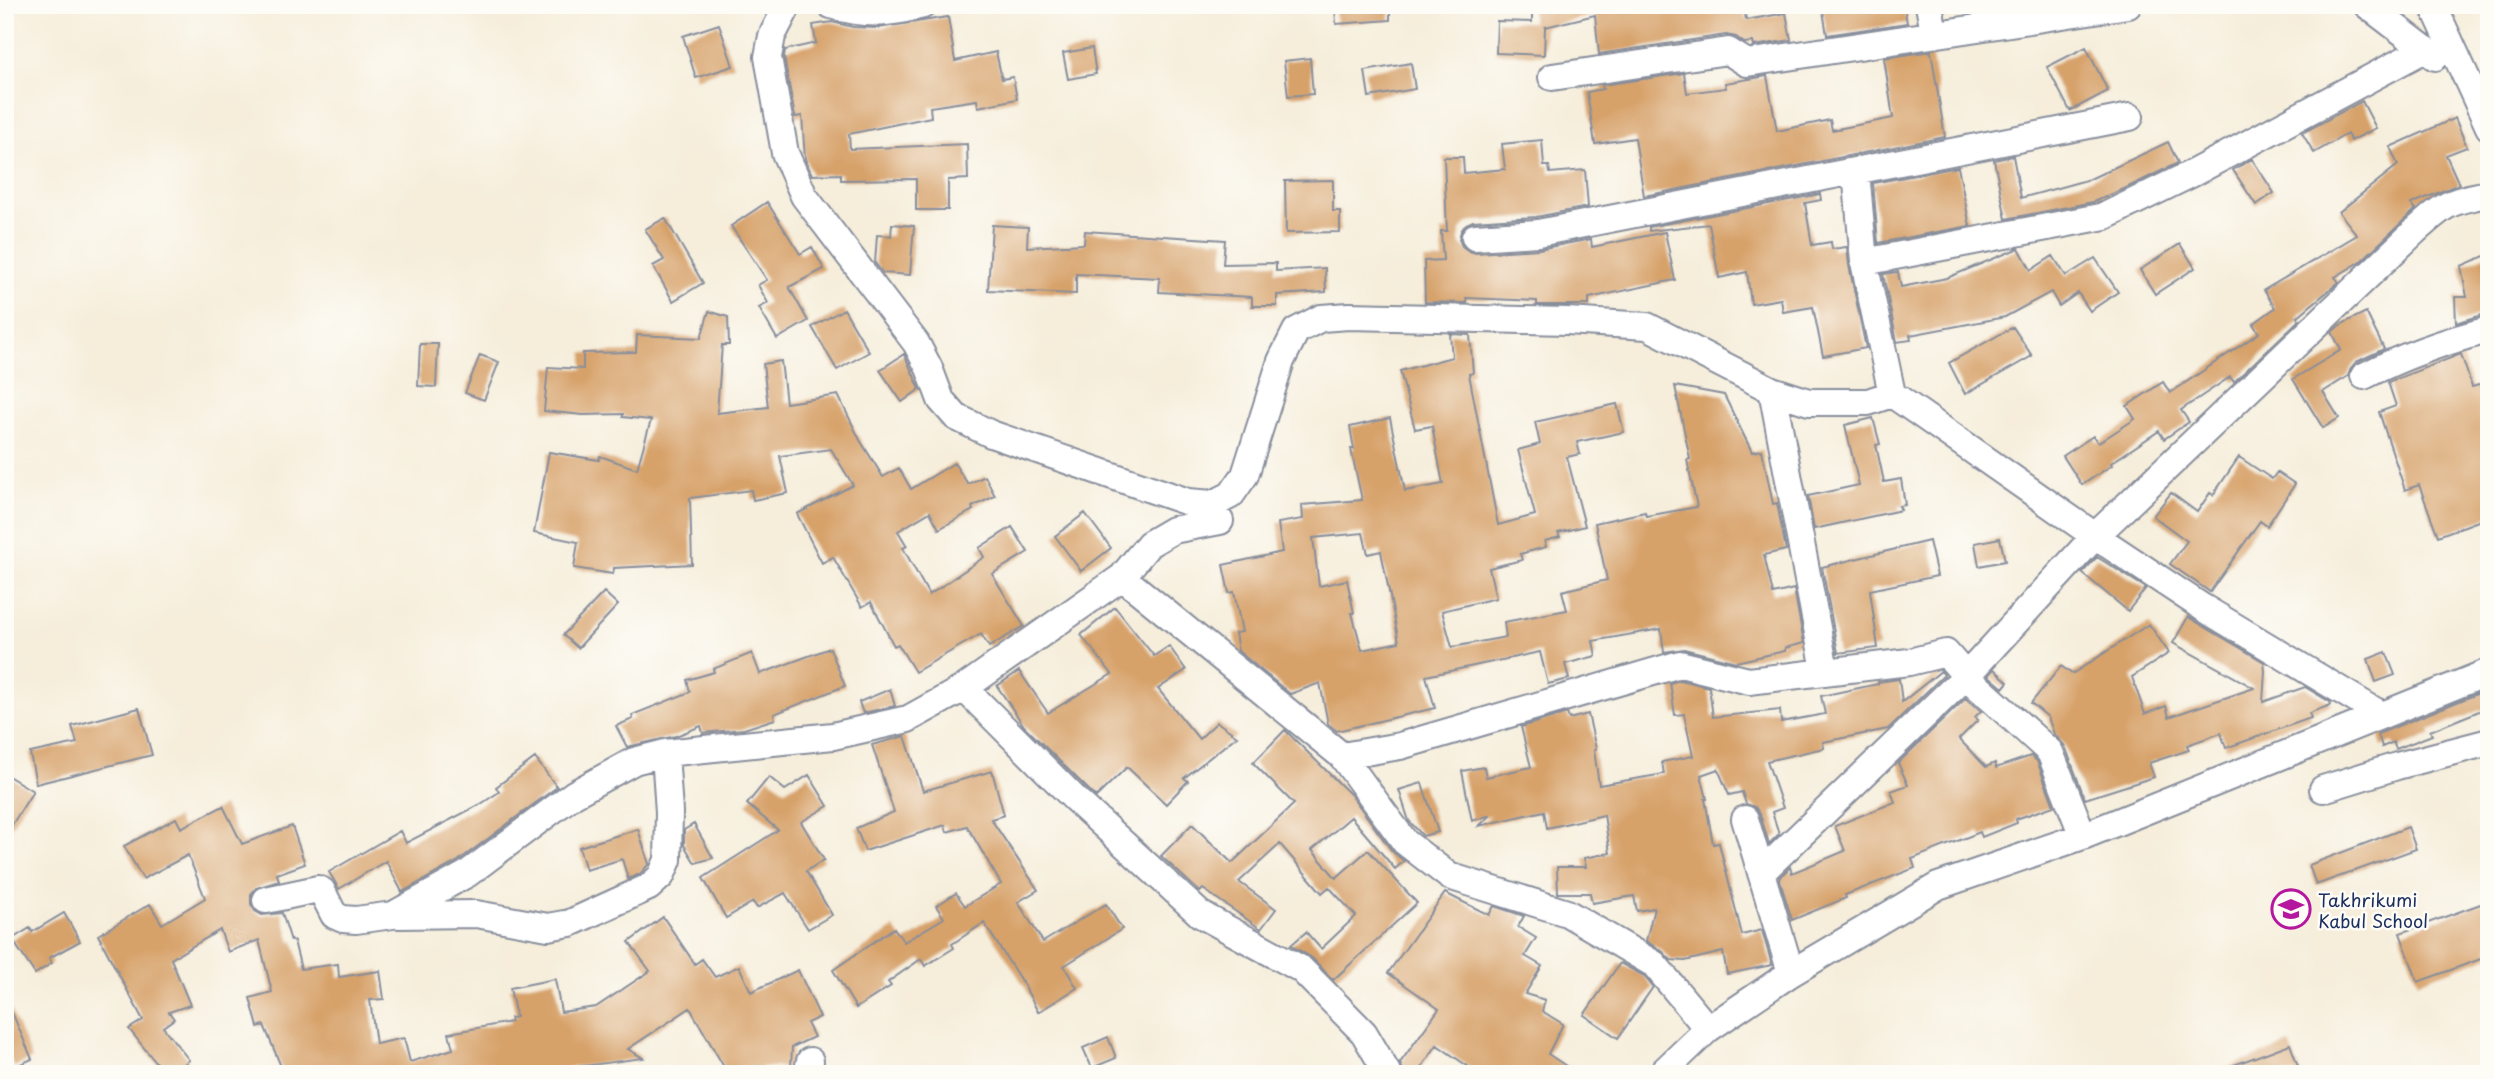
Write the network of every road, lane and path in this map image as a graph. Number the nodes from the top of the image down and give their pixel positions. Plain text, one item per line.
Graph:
1 (788, 5) edge
2 (831, 5) edge
3 (923, 5) edge
4 (1929, 5) edge
5 (2128, 5) edge
6 (2367, 5) edge
7 (2433, 5) edge
8 (1934, 33) junction
9 (2425, 49) junction
10 (1552, 77) dead end
11 (2470, 84) junction
12 (2130, 117) dead end
13 (2489, 127) edge
14 (1856, 171) junction
15 (2489, 194) edge
16 (1475, 237) dead end
17 (1864, 262) junction
18 (2489, 330) edge
19 (2364, 376) dead end
20 (1772, 390) junction
21 (1892, 394) junction
22 (1220, 522) dead end
23 (2095, 536) junction
24 (1122, 578) junction
25 (1825, 670) junction
26 (2489, 672) edge
27 (1966, 676) junction
28 (964, 688) junction
29 (2380, 714) junction
30 (2489, 742) edge
31 (665, 753) junction
32 (1342, 756) junction
33 (2323, 789) dead end
34 (1745, 819) dead end
35 (2083, 836) junction
36 (1761, 873) junction
37 (266, 900) dead end
38 (393, 915) junction
39 (1791, 973) junction
40 (1708, 1029) junction
41 (1388, 1074) edge
42 (1661, 1074) edge

1 - 20 street
2 - 3 street
4 - 8 street
5 - 8 street
6 - 9 street
7 - 11 street
8 - 10 street
9 - 11 street
9 - 17 street
11 - 13 street
12 - 14 street
14 - 16 street
14 - 17 street
15 - 23 street
17 - 21 street
18 - 19 street
20 - 21 street
20 - 25 street
21 - 23 street
22 - 24 street
23 - 27 street
23 - 29 street
24 - 28 street
24 - 32 street
25 - 27 street
25 - 32 street
26 - 29 street
27 - 35 street
27 - 36 street
28 - 31 street
28 - 41 street
29 - 35 street
30 - 33 street
31 - 38 street
31 - 38 street
32 - 40 street
34 - 36 street
35 - 39 street
36 - 39 street
37 - 38 street
39 - 40 street
40 - 42 street

